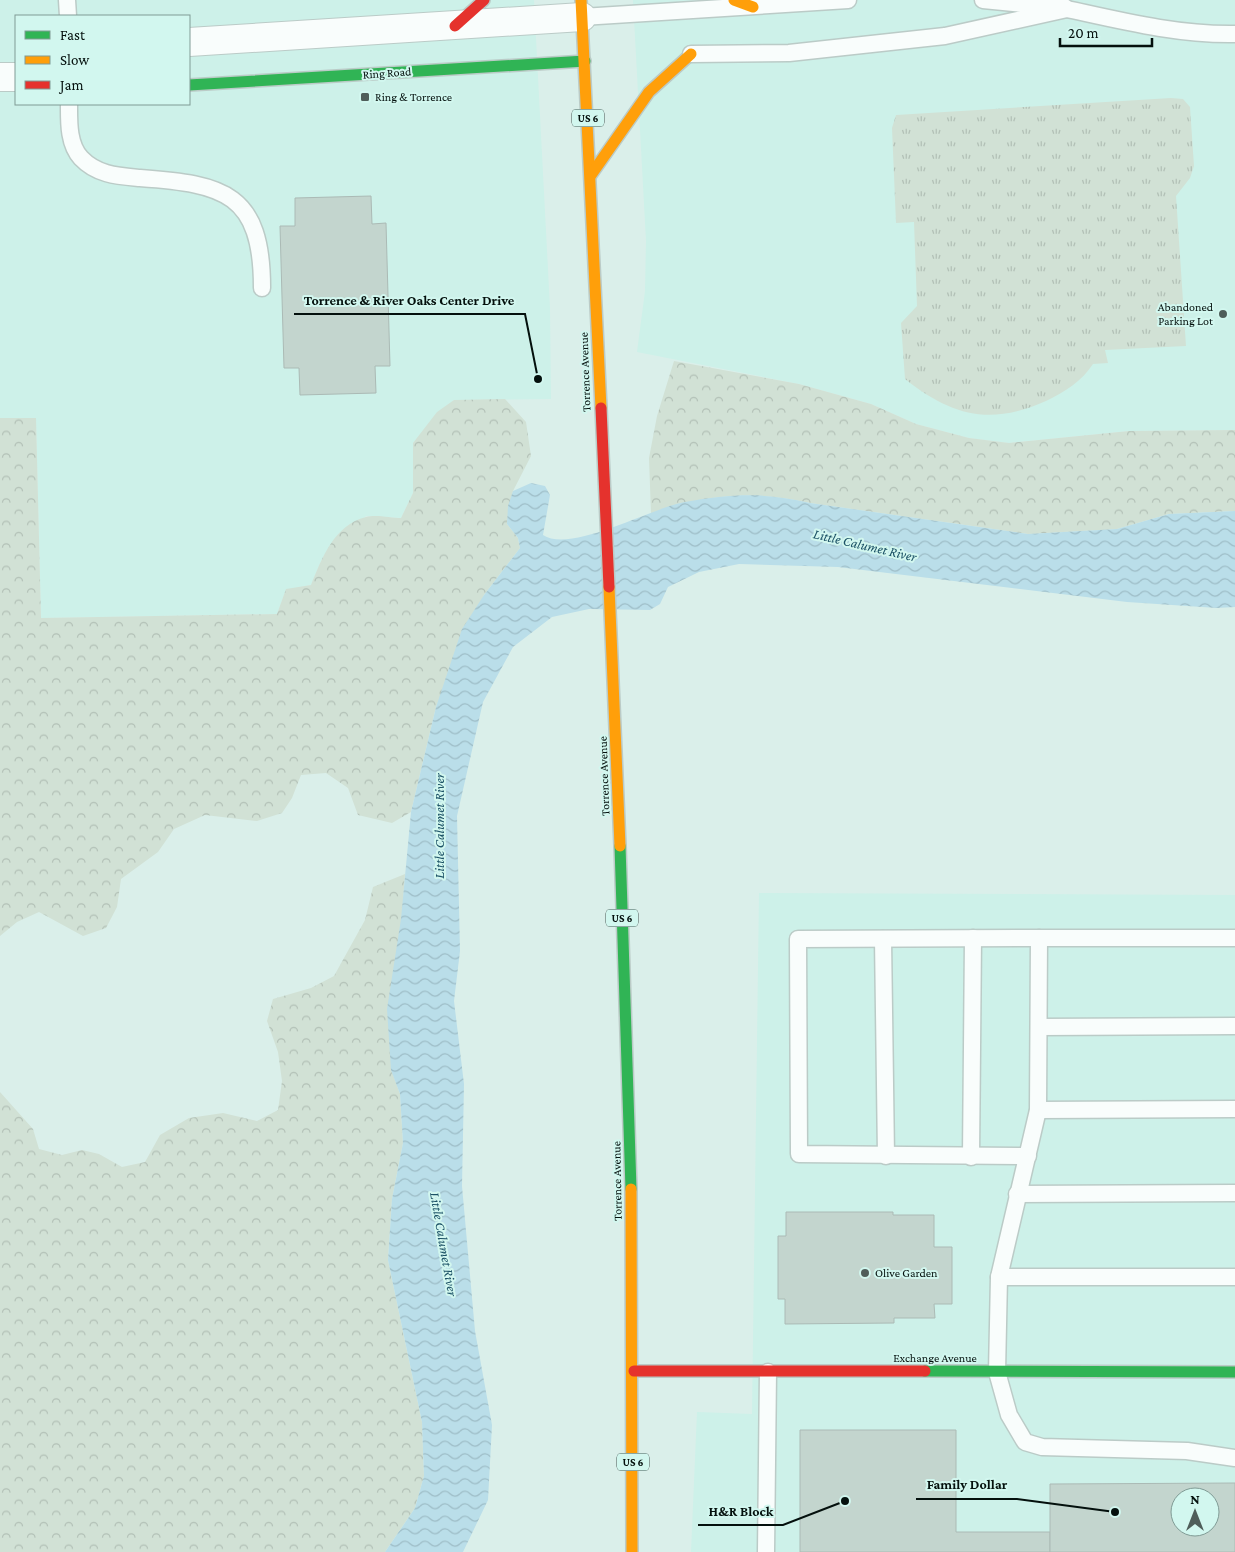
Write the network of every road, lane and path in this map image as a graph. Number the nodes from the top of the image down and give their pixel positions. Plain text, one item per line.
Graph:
1 (67, 0) edge
2 (484, 0) edge
3 (734, 0) edge
4 (848, 0) edge
5 (984, 0) edge
6 (1061, 4) edge
7 (753, 7) junction
8 (582, 9) edge
9 (68, 15) edge
10 (455, 26) junction
11 (1235, 34) edge
12 (190, 42) edge
13 (691, 54) joint
14 (585, 60) junction
15 (0, 77) edge
16 (15, 77) edge
17 (190, 85) edge
18 (69, 105) edge
19 (591, 175) junction
20 (262, 288) dead end
21 (973, 938) junction
22 (1039, 938) junction
23 (1235, 938) edge
24 (883, 939) junction
25 (1235, 1026) edge
26 (1039, 1027) junction
27 (1038, 1110) junction
28 (1235, 1110) edge
29 (886, 1156) junction
30 (1028, 1156) junction
31 (971, 1157) junction
32 (1235, 1193) edge
33 (1017, 1194) junction
34 (999, 1277) junction
35 (1235, 1277) edge
36 (634, 1371) junction
37 (768, 1372) junction
38 (997, 1372) junction
39 (1235, 1372) edge
40 (1235, 1458) edge
41 (632, 1552) edge
42 (766, 1552) edge

1 - 9 lane
2 - 10 main road
3 - 7 main road
4 - 7 lane
5 - 6 lane
6 - 11 lane
6 - 13 lane
7 - 8 lane
8 - 10 street
8 - 14 main road, Torrence Avenue / US 6
10 - 12 street
13 - 19 main road
14 - 17 main road, Ring Road
14 - 19 main road, Torrence Avenue / US 6
15 - 16 street
18 - 20 lane
19 - 36 main road, Torrence Avenue / US 6
21 - 22 lane
21 - 24 lane
21 - 31 lane
22 - 23 lane
22 - 26 lane
24 - 29 lane
24 - 29 lane
25 - 26 lane
26 - 27 lane
27 - 28 lane
27 - 30 lane
29 - 31 lane
30 - 31 lane
30 - 33 lane
32 - 33 lane
33 - 34 lane
34 - 35 lane
34 - 38 lane
36 - 37 main road, Exchange Avenue
36 - 41 main road, Torrence Avenue / US 6
37 - 38 main road, Exchange Avenue
37 - 42 lane
38 - 39 main road, Exchange Avenue
38 - 40 lane

